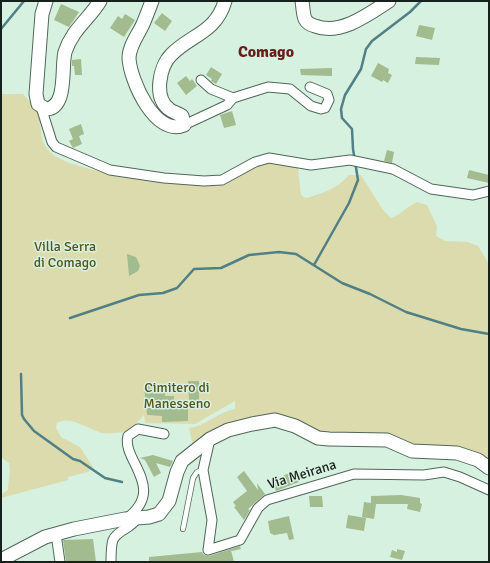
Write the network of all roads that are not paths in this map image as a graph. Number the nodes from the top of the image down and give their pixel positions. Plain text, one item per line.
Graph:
1 (46, 1) edge
2 (100, 1) edge
3 (152, 1) edge
4 (225, 1) edge
5 (302, 1) edge
6 (389, 1) edge
7 (201, 80) dead end
8 (310, 86) dead end
9 (233, 98) junction
10 (41, 106) junction
11 (184, 125) junction
12 (489, 191) edge
13 (164, 434) dead end
14 (210, 439) junction
15 (489, 468) edge
16 (203, 470) junction
17 (489, 490) edge
18 (131, 519) junction
19 (183, 528) dead end
20 (56, 534) junction
21 (17, 558) edge
22 (1, 560) edge
23 (60, 562) edge
24 (111, 562) edge

1 - 10 street
2 - 10 street
3 - 11 street
4 - 11 street
5 - 6 street
7 - 9 street
8 - 9 street
9 - 11 street
10 - 12 street
13 - 18 street
14 - 15 street
14 - 16 street, Via Meirana
14 - 18 street
16 - 17 street, Via Meirana
16 - 19 lane
18 - 20 street
18 - 24 street
20 - 21 street
20 - 23 street
21 - 22 street

